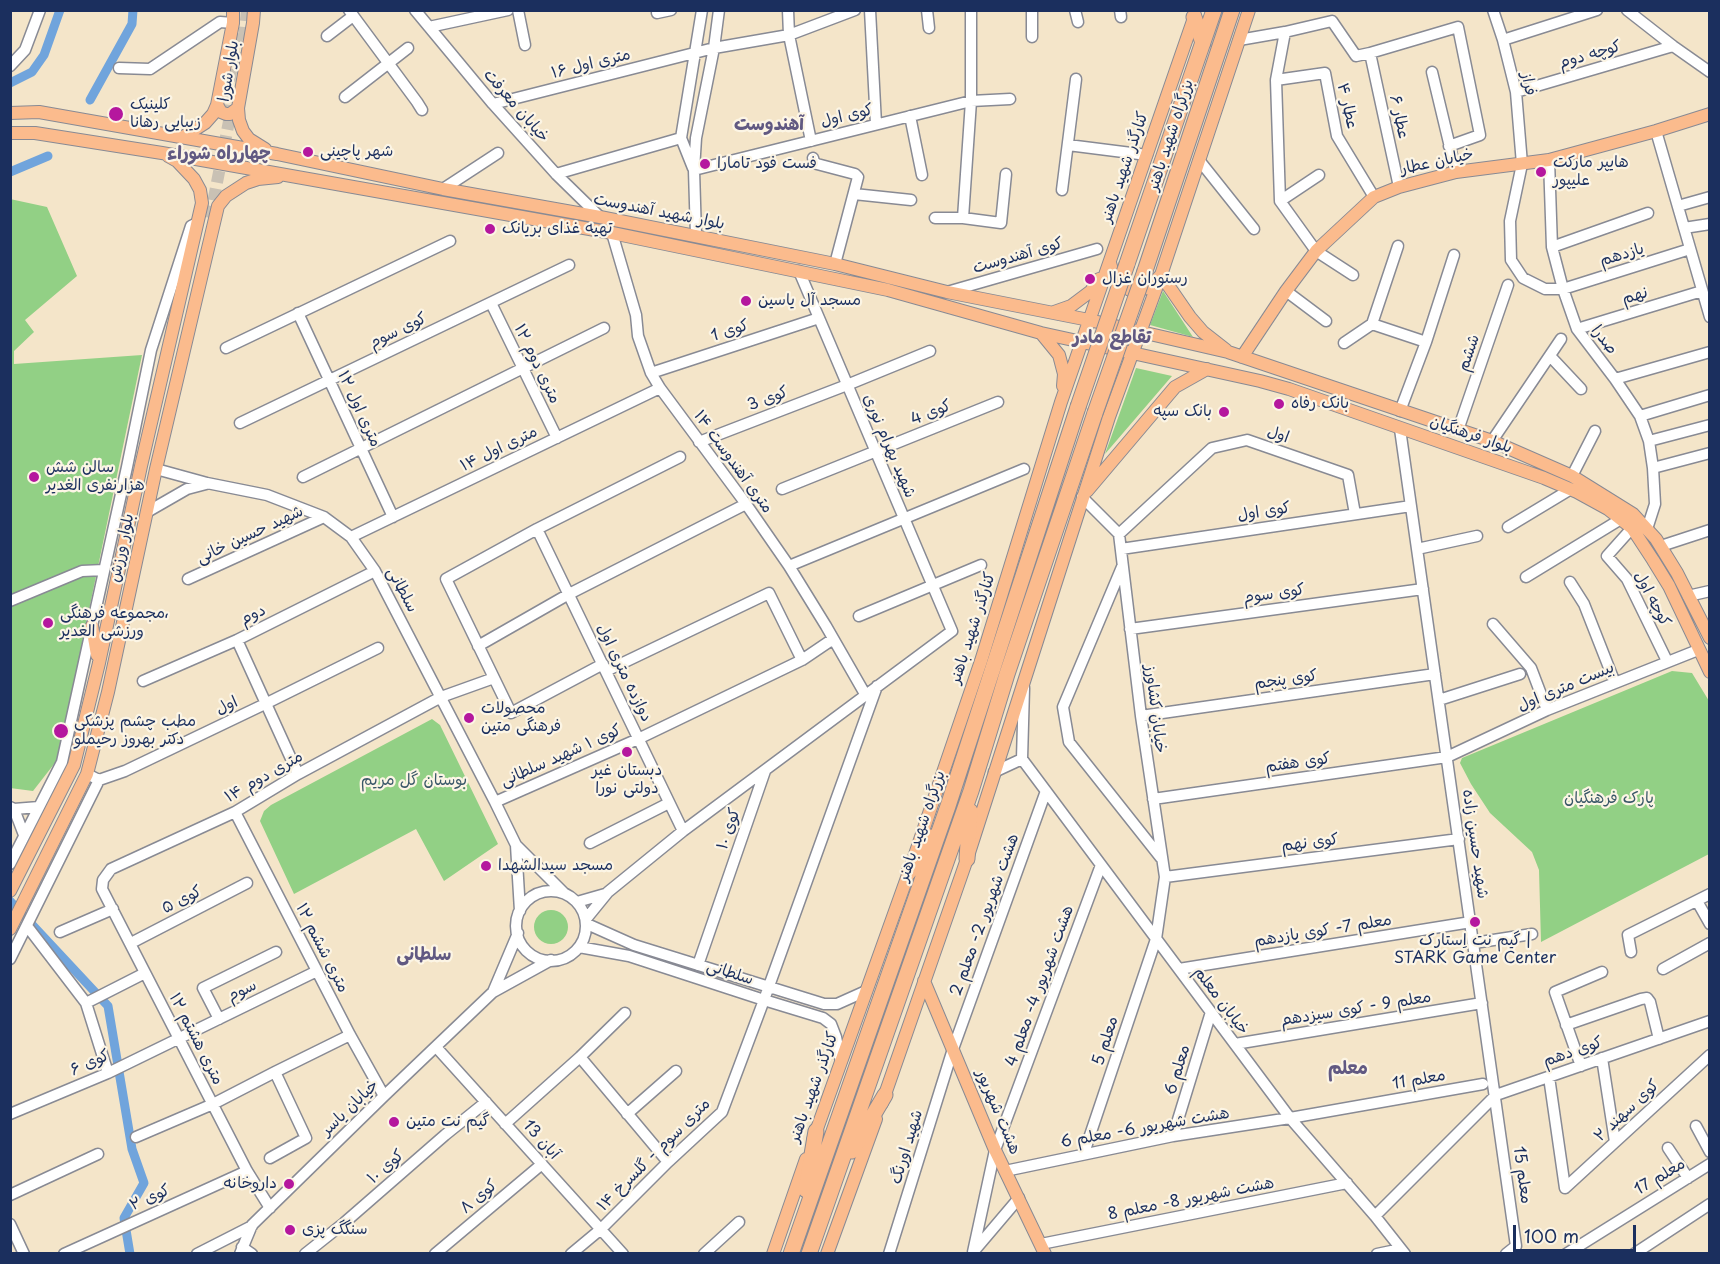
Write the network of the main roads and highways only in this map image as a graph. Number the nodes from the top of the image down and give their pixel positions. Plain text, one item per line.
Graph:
1 (254, 10) edge
2 (1214, 10) edge
3 (1232, 10) edge
4 (1249, 10) edge
5 (1196, 14) edge
6 (233, 17) edge
7 (1203, 43) junction
8 (218, 105) junction
9 (238, 108) junction
10 (10, 113) edge
11 (1710, 114) edge
12 (10, 133) edge
13 (183, 137) junction
14 (203, 141) junction
15 (238, 147) junction
16 (162, 153) junction
17 (277, 154) junction
18 (200, 159) junction
19 (235, 165) junction
20 (291, 175) junction
21 (202, 203) junction
22 (218, 206) junction
23 (1110, 263) junction
24 (1153, 273) junction
25 (891, 277) junction
26 (888, 290) junction
27 (1053, 313) junction
28 (1089, 320) junction
29 (1139, 332) junction
30 (1041, 333) junction
31 (1082, 342) junction
32 (1196, 345) junction
33 (1228, 352) junction
34 (1132, 354) junction
35 (1242, 357) junction
36 (1191, 367) junction
37 (1207, 369) junction
38 (1061, 402) junction
39 (1102, 415) junction
40 (1082, 497) junction
41 (92, 626) road end
42 (1710, 638) edge
43 (99, 663) junction
44 (1710, 672) edge
45 (971, 791) junction
46 (948, 806) junction
47 (967, 859) junction
48 (909, 872) junction
49 (10, 893) edge
50 (25, 902) junction
51 (12, 926) edge
52 (924, 981) junction
53 (885, 1095) junction
54 (816, 1131) junction
55 (834, 1182) junction
56 (798, 1235) junction
57 (1043, 1251) edge
58 (772, 1254) edge
59 (791, 1254) edge
60 (809, 1254) edge
61 (827, 1254) edge

1 - 9 main road, بلوار شورا
2 - 7 highway, بزرگراه شهید باهنر
3 - 24 highway, بزرگراه شهید باهنر
4 - 24 main road
5 - 7 highway
5 - 23 main road, کنارگذر شهید باهنر
6 - 8 main road, بلوار شورا
7 - 46 highway, بزرگراه شهید باهنر, bridge
8 - 9 main road
8 - 13 main road, بلوار شورا
9 - 17 main road, بلوار شورا
10 - 13 main road, بلوار شهید آهندوست
11 - 35 main road, خیابان عطار
12 - 16 main road, بلوار شهید آهندوست
13 - 14 main road, بلوار شهید آهندوست
14 - 15 main road, بلوار شهید آهندوست
14 - 18 main road
15 - 17 main road, بلوار شهید آهندوست
15 - 19 main road
16 - 18 main road, بلوار شهید آهندوست
16 - 21 main road
17 - 25 main road, بلوار شهید آهندوست
18 - 19 main road, بلوار شهید آهندوست
19 - 20 main road, بلوار شهید آهندوست
20 - 22 main road
20 - 26 main road, بلوار شهید آهندوست
21 - 22 main road
21 - 43 main road, بلوار ورزش
22 - 50 main road, بلوار ورزش
23 - 24 main road
23 - 27 main road
23 - 28 main road, کنارگذر شهید باهنر
24 - 29 main road
24 - 33 main road
24 - 39 highway, بزرگراه شهید باهنر, bridge
25 - 26 main road
25 - 27 main road, بلوار شهید آهندوست
26 - 30 main road, بلوار شهید آهندوست
27 - 28 main road, بلوار شهید آهندوست
28 - 29 main road, بلوار شهید آهندوست
28 - 31 main road, کنارگذر شهید باهنر
29 - 32 main road, بلوار فرهنگیان
29 - 34 main road
30 - 31 main road, بلوار شهید آهندوست
30 - 38 main road
31 - 34 main road, بلوار شهید آهندوست
31 - 38 main road, کنارگذر شهید باهنر
32 - 33 main road, بلوار فرهنگیان
32 - 36 main road
33 - 35 main road, بلوار فرهنگیان
34 - 36 main road, بلوار فرهنگیان
34 - 39 main road
35 - 42 main road, بلوار فرهنگیان
36 - 37 main road, بلوار فرهنگیان
37 - 40 main road
37 - 44 main road, بلوار فرهنگیان
38 - 39 main road
38 - 48 main road, کنارگذر شهید باهنر
39 - 40 main road
39 - 45 highway
40 - 47 main road
41 - 43 main road
43 - 49 main road, بلوار ورزش
45 - 47 highway
45 - 55 highway
46 - 48 highway
46 - 56 highway, بزرگراه شهید باهنر
47 - 52 main road
48 - 54 main road, کنارگذر شهید باهنر
49 - 50 main road
50 - 51 main road, بلوار ورزش
52 - 53 main road
52 - 57 main road, هشت شهریور
53 - 55 highway
53 - 61 main road
54 - 56 highway
54 - 58 main road, کنارگذر شهید باهنر
55 - 60 highway
56 - 59 highway, بزرگراه شهید باهنر

